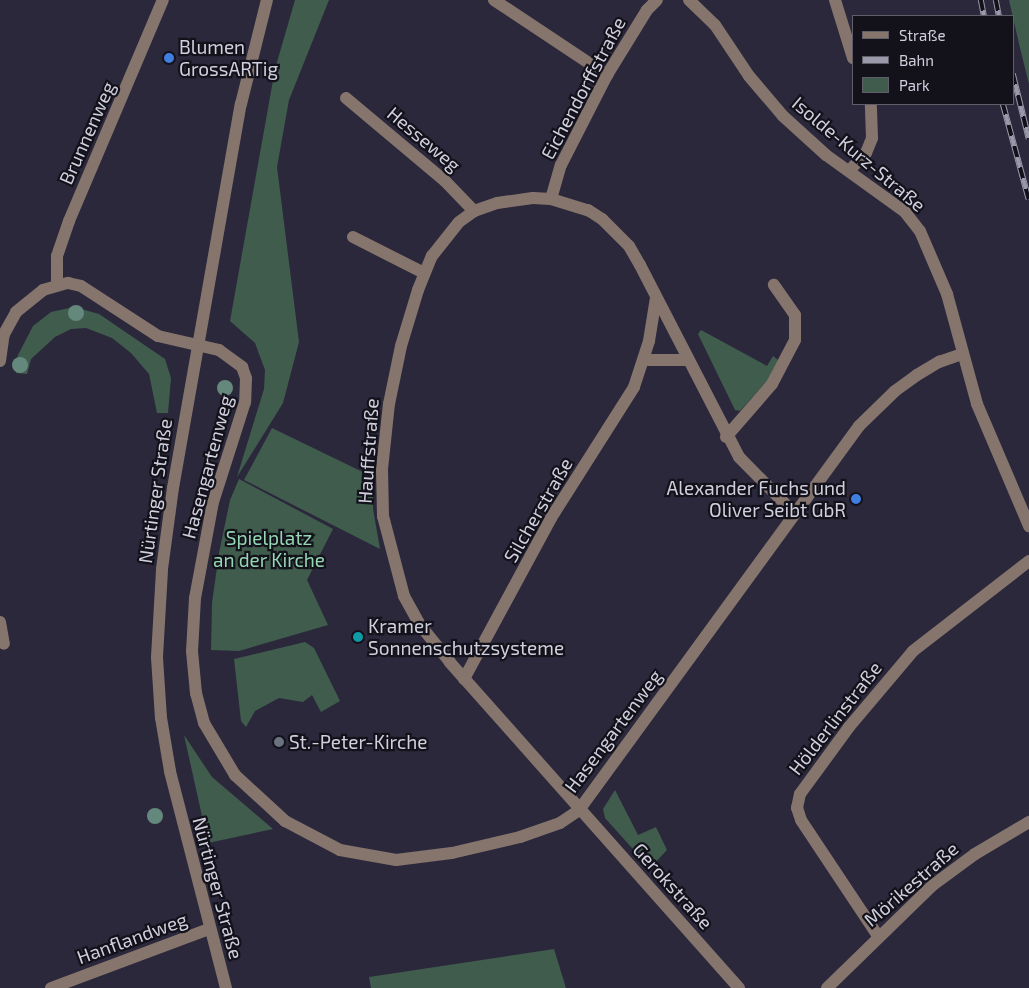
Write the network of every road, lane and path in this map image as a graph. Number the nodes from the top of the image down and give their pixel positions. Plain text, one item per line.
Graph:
1 (163, 0) edge
2 (267, 0) edge
3 (494, 0) edge
4 (657, 0) edge
5 (689, 0) edge
6 (835, 0) edge
7 (852, 55) edge
8 (608, 75) junction
9 (346, 98) dead end
10 (871, 105) edge
11 (849, 172) junction
12 (551, 200) junction
13 (474, 211) junction
14 (353, 236) dead end
15 (424, 273) junction
16 (57, 284) junction
17 (774, 285) dead end
18 (656, 298) junction
19 (198, 346) junction
20 (0, 352) edge
21 (962, 354) junction
22 (644, 360) junction
23 (688, 360) junction
24 (726, 437) junction
25 (795, 514) junction
26 (1029, 526) edge
27 (1029, 561) edge
28 (0, 622) edge
29 (4, 644) dead end
30 (464, 678) junction
31 (578, 810) junction
32 (1029, 822) edge
33 (209, 929) junction
34 (878, 936) junction
35 (68, 985) edge
36 (51, 988) edge
37 (226, 988) edge
38 (738, 988) edge
39 (827, 988) edge

1 - 16 street, Brunnenweg
2 - 19 street, Nürtinger Straße
3 - 8 street
4 - 8 street, Eichendorffstraße
5 - 11 street, Isolde-Kurz-Straße
6 - 7 street
8 - 12 street, Eichendorffstraße
9 - 13 street, Hesseweg
10 - 11 street
11 - 21 street, Isolde-Kurz-Straße
12 - 13 street, Hauffstraße
12 - 18 street, Hauffstraße
13 - 15 street, Hauffstraße
14 - 15 street
15 - 30 street, Hauffstraße
16 - 19 street, Hasengartenweg
16 - 20 street
17 - 24 street
18 - 22 street, Silcherstraße
18 - 23 street, Hauffstraße
19 - 31 street, Hasengartenweg
19 - 33 street, Nürtinger Straße
21 - 25 street, Hasengartenweg
21 - 26 street, Isolde-Kurz-Straße
22 - 23 street
22 - 30 street, Silcherstraße
23 - 24 street, Hauffstraße
24 - 25 street, Hauffstraße
25 - 31 street, Hasengartenweg
27 - 34 street, Hölderlinstraße
28 - 29 street
30 - 31 street, Hauffstraße
31 - 38 street, Gerokstraße
32 - 34 street, Mörikestraße
33 - 35 street, Hanflandweg
33 - 37 street, Nürtinger Straße
34 - 39 street, Mörikestraße
35 - 36 street, Hanflandweg

